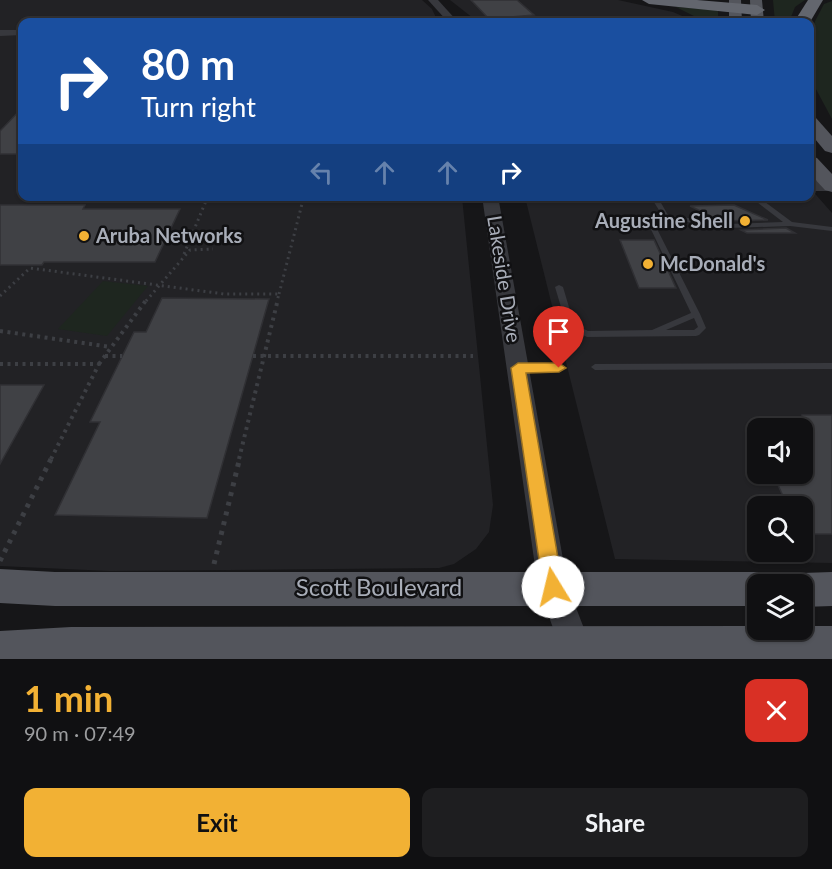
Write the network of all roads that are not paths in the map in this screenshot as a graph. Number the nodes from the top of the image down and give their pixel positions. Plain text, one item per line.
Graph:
1 (433, 0) edge
2 (628, 0) edge
3 (649, 0) edge
4 (816, 0) edge
5 (736, 10) edge
6 (757, 11) edge
7 (449, 18) edge
8 (693, 18) edge
9 (804, 18) edge
10 (0, 33) edge
11 (18, 33) edge
12 (814, 127) edge
13 (832, 147) edge
14 (814, 166) edge
15 (814, 186) edge
16 (832, 186) edge
17 (491, 201) edge
18 (656, 201) edge
19 (759, 201) edge
20 (650, 221) dead end
21 (790, 224) junction
22 (832, 229) edge
23 (559, 287) dead end
24 (696, 314) junction
25 (653, 333) junction
26 (832, 366) edge
27 (518, 368) junction
28 (559, 368) dead end
29 (595, 368) dead end
30 (0, 586) edge
31 (553, 587) junction
32 (747, 589) edge
33 (813, 590) edge
34 (832, 590) edge
35 (832, 645) edge
36 (0, 651) edge
37 (579, 651) edge
38 (246, 652) edge
39 (691, 652) edge

1 - 7 street
2 - 8 highway
3 - 5 highway
4 - 9 highway
5 - 6 highway
10 - 11 street
12 - 13 main road
14 - 16 main road
15 - 16 street
17 - 27 street, Lakeside Drive
18 - 21 lane
19 - 21 lane
20 - 24 lane
21 - 22 lane
23 - 25 lane
24 - 25 lane
24 - 25 lane
26 - 29 lane
27 - 28 lane
27 - 31 street, Lakeside Drive
30 - 31 main road, Scott Boulevard
31 - 32 main road, Scott Boulevard
31 - 37 street, Lakeside Drive
33 - 34 main road
35 - 39 main road
36 - 38 main road
37 - 38 main road
37 - 39 main road

